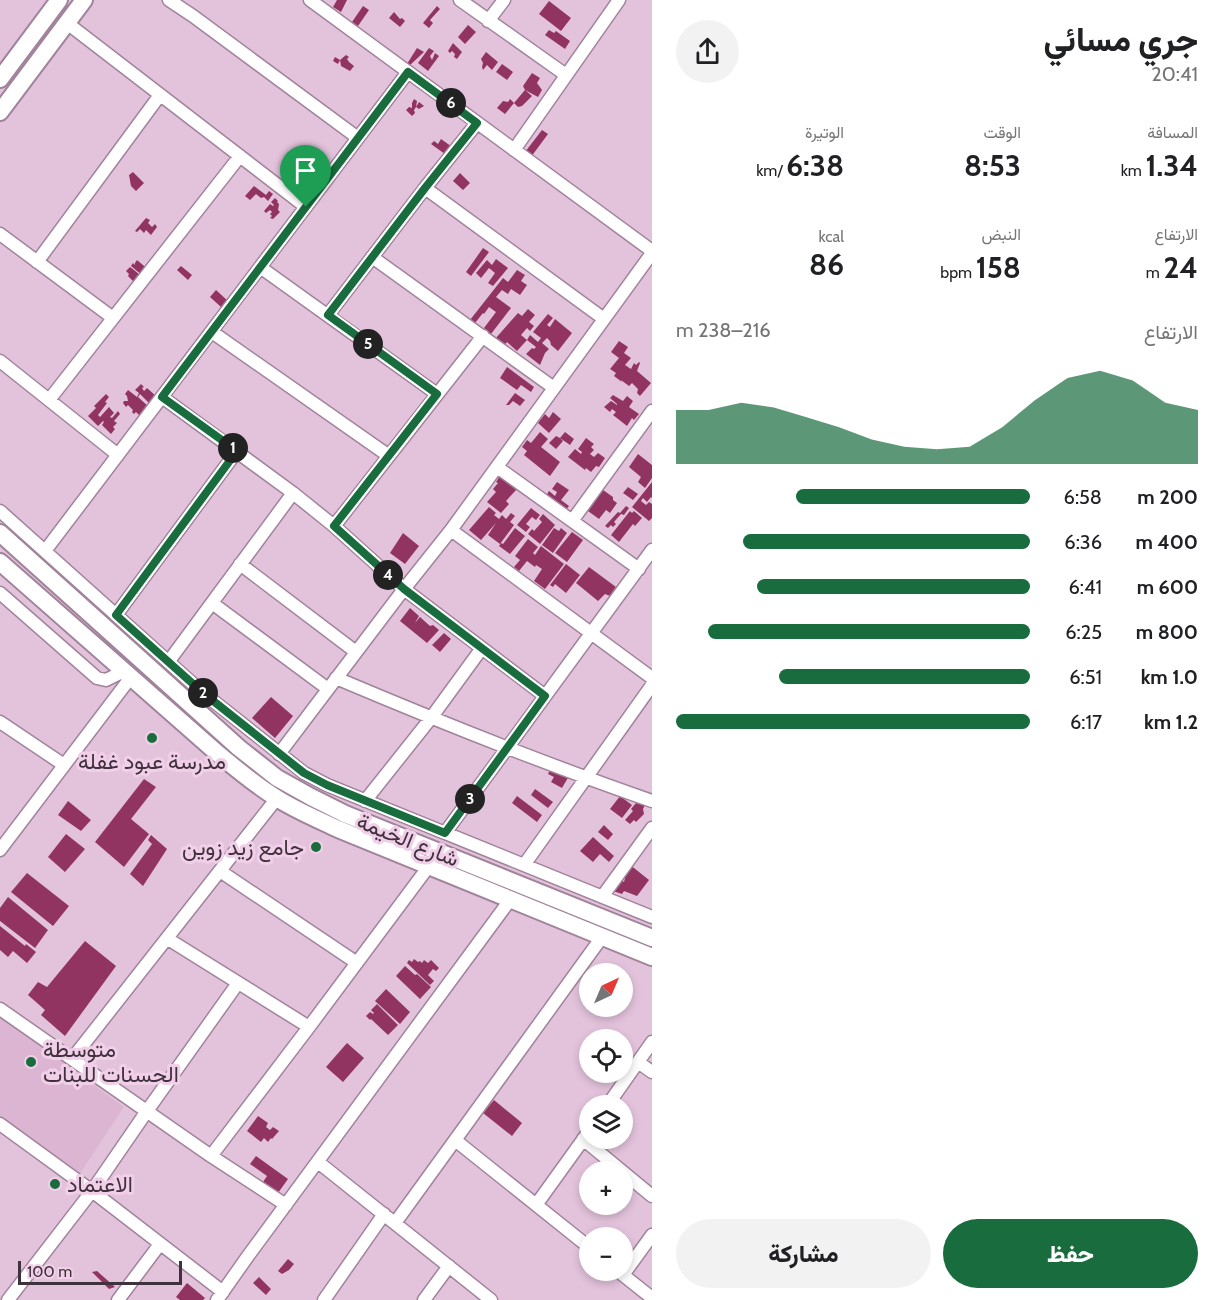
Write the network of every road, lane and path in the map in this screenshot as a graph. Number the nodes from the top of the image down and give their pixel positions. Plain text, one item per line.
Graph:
1 (59, 0) edge
2 (84, 0) edge
3 (169, 0) edge
4 (460, 0) edge
5 (504, 0) edge
6 (619, 0) edge
7 (317, 2) edge
8 (488, 21) junction
9 (67, 23) junction
10 (408, 72) junction
11 (566, 75) junction
12 (0, 79) edge
13 (160, 95) junction
14 (0, 112) edge
15 (477, 123) junction
16 (358, 138) junction
17 (514, 150) junction
18 (240, 156) junction
19 (425, 188) junction
20 (306, 207) junction
21 (0, 234) edge
22 (652, 252) edge
23 (372, 257) junction
24 (37, 262) junction
25 (260, 267) junction
26 (648, 268) edge
27 (328, 315) junction
28 (113, 318) junction
29 (604, 319) junction
30 (212, 332) junction
31 (483, 336) junction
32 (0, 361) edge
33 (554, 388) junction
34 (437, 394) junction
35 (162, 397) junction
36 (49, 400) junction
37 (652, 411) edge
38 (237, 451) junction
39 (118, 455) junction
40 (389, 456) junction
41 (497, 467) junction
42 (293, 493) junction
43 (0, 511) edge
44 (572, 521) junction
45 (334, 526) junction
46 (451, 530) junction
47 (0, 533) edge
48 (652, 550) edge
49 (45, 551) junction
50 (0, 562) edge
51 (240, 564) junction
52 (639, 568) junction
53 (52, 580) junction
54 (404, 589) junction
55 (0, 592) edge
56 (41, 598) junction
57 (212, 603) junction
58 (116, 615) junction
59 (591, 633) junction
60 (120, 641) junction
61 (482, 648) junction
62 (99, 649) junction
63 (356, 652) junction
64 (169, 661) junction
65 (128, 674) junction
66 (336, 678) junction
67 (652, 678) edge
68 (652, 685) edge
69 (328, 689) junction
70 (545, 696) junction
71 (196, 698) junction
72 (431, 718) junction
73 (0, 722) edge
74 (507, 747) junction
75 (279, 754) junction
76 (64, 765) junction
77 (586, 778) junction
78 (277, 798) junction
79 (365, 801) junction
80 (652, 801) edge
81 (652, 828) edge
82 (445, 833) junction
83 (0, 850) edge
84 (524, 865) junction
85 (429, 866) junction
86 (220, 871) junction
87 (602, 897) junction
88 (510, 900) junction
89 (652, 917) edge
90 (602, 937) junction
91 (652, 938) edge
92 (168, 939) junction
93 (652, 957) edge
94 (357, 963) junction
95 (238, 983) junction
96 (0, 1009) edge
97 (309, 1028) junction
98 (652, 1042) edge
99 (72, 1059) junction
100 (638, 1062) junction
101 (652, 1072) edge
102 (615, 1095) edge
103 (147, 1111) junction
104 (0, 1124) edge
105 (455, 1140) junction
106 (579, 1144) edge
107 (602, 1149) edge
108 (211, 1156) junction
109 (318, 1162) junction
110 (92, 1191) junction
111 (652, 1196) edge
112 (286, 1205) junction
113 (536, 1205) junction
114 (384, 1214) junction
115 (395, 1223) junction
116 (652, 1235) edge
117 (579, 1239) edge
118 (160, 1244) junction
119 (633, 1258) edge
120 (449, 1266) junction
121 (630, 1281) edge
122 (220, 1296) edge
123 (652, 1298) edge
124 (8, 1300) edge
125 (118, 1300) edge
126 (324, 1300) edge
127 (424, 1300) edge
128 (491, 1300) edge

1 - 12 street
2 - 9 street
3 - 16 street
4 - 8 street
5 - 8 street
6 - 11 street
7 - 10 street
8 - 11 street
9 - 13 street
9 - 14 street
10 - 15 street
10 - 16 street
11 - 17 street
13 - 18 street
13 - 24 street
15 - 17 street
15 - 19 street
16 - 20 street
17 - 22 street
18 - 20 street
18 - 28 street
19 - 23 street
19 - 29 street
20 - 25 street
21 - 24 street
22 - 26 street
23 - 27 street
23 - 31 street
24 - 28 street
25 - 27 street
25 - 30 street
26 - 29 street
27 - 34 street
28 - 36 street
29 - 33 street
30 - 35 street
30 - 40 street
31 - 33 street
31 - 34 street
32 - 36 street
33 - 41 street
34 - 40 street
35 - 38 street
35 - 39 street
36 - 39 street
37 - 44 street
38 - 42 street
38 - 58 street
39 - 49 street
40 - 45 street
41 - 44 street
41 - 46 street
42 - 45 street
42 - 51 street
43 - 49 street
44 - 52 street
45 - 54 street
46 - 54 street
46 - 59 street
47 - 53 street, شارع الخيمة
48 - 52 street
49 - 58 street
50 - 56 street, شارع الخيمة
51 - 57 street
51 - 63 street
52 - 59 street
53 - 56 street
53 - 60 street, شارع الخيمة
54 - 61 street
54 - 63 street
55 - 65 street
56 - 62 street, شارع الخيمة
57 - 64 street
57 - 69 street
58 - 64 street
59 - 67 street
59 - 70 street
60 - 62 street
60 - 71 street, شارع الخيمة
61 - 70 street
61 - 72 street
62 - 65 street, شارع الخيمة
63 - 66 street
64 - 71 street
65 - 76 street
65 - 78 street, شارع الخيمة
66 - 69 street
66 - 72 street
68 - 77 street
69 - 75 street
70 - 74 street
71 - 75 street
71 - 91 street, شارع الخيمة
72 - 74 street
72 - 79 street
73 - 76 street
74 - 77 street
74 - 82 street
75 - 79 street
76 - 83 street
77 - 80 street
77 - 84 street
78 - 85 street, شارع الخيمة
78 - 86 street
79 - 82 street
81 - 87 street
82 - 84 street
84 - 87 street
85 - 88 street, شارع الخيمة
85 - 94 street
86 - 92 street
86 - 94 street
87 - 89 street
88 - 90 street, شارع الخيمة
88 - 109 street
90 - 93 street, شارع الخيمة
90 - 105 street
92 - 95 street
92 - 99 street
94 - 97 street
95 - 97 street
95 - 103 street
96 - 99 street
97 - 108 street
98 - 100 street
99 - 103 street
100 - 101 street
100 - 102 street
103 - 108 street
103 - 110 street
104 - 110 street
105 - 113 street
105 - 115 street
106 - 113 street
107 - 111 street
108 - 112 street
109 - 112 street
109 - 114 street
110 - 118 street
110 - 124 street
112 - 122 street
113 - 117 street
114 - 115 street
114 - 126 street
115 - 120 street
116 - 119 street
118 - 122 street
118 - 125 street
120 - 127 street
120 - 128 street
121 - 123 street

